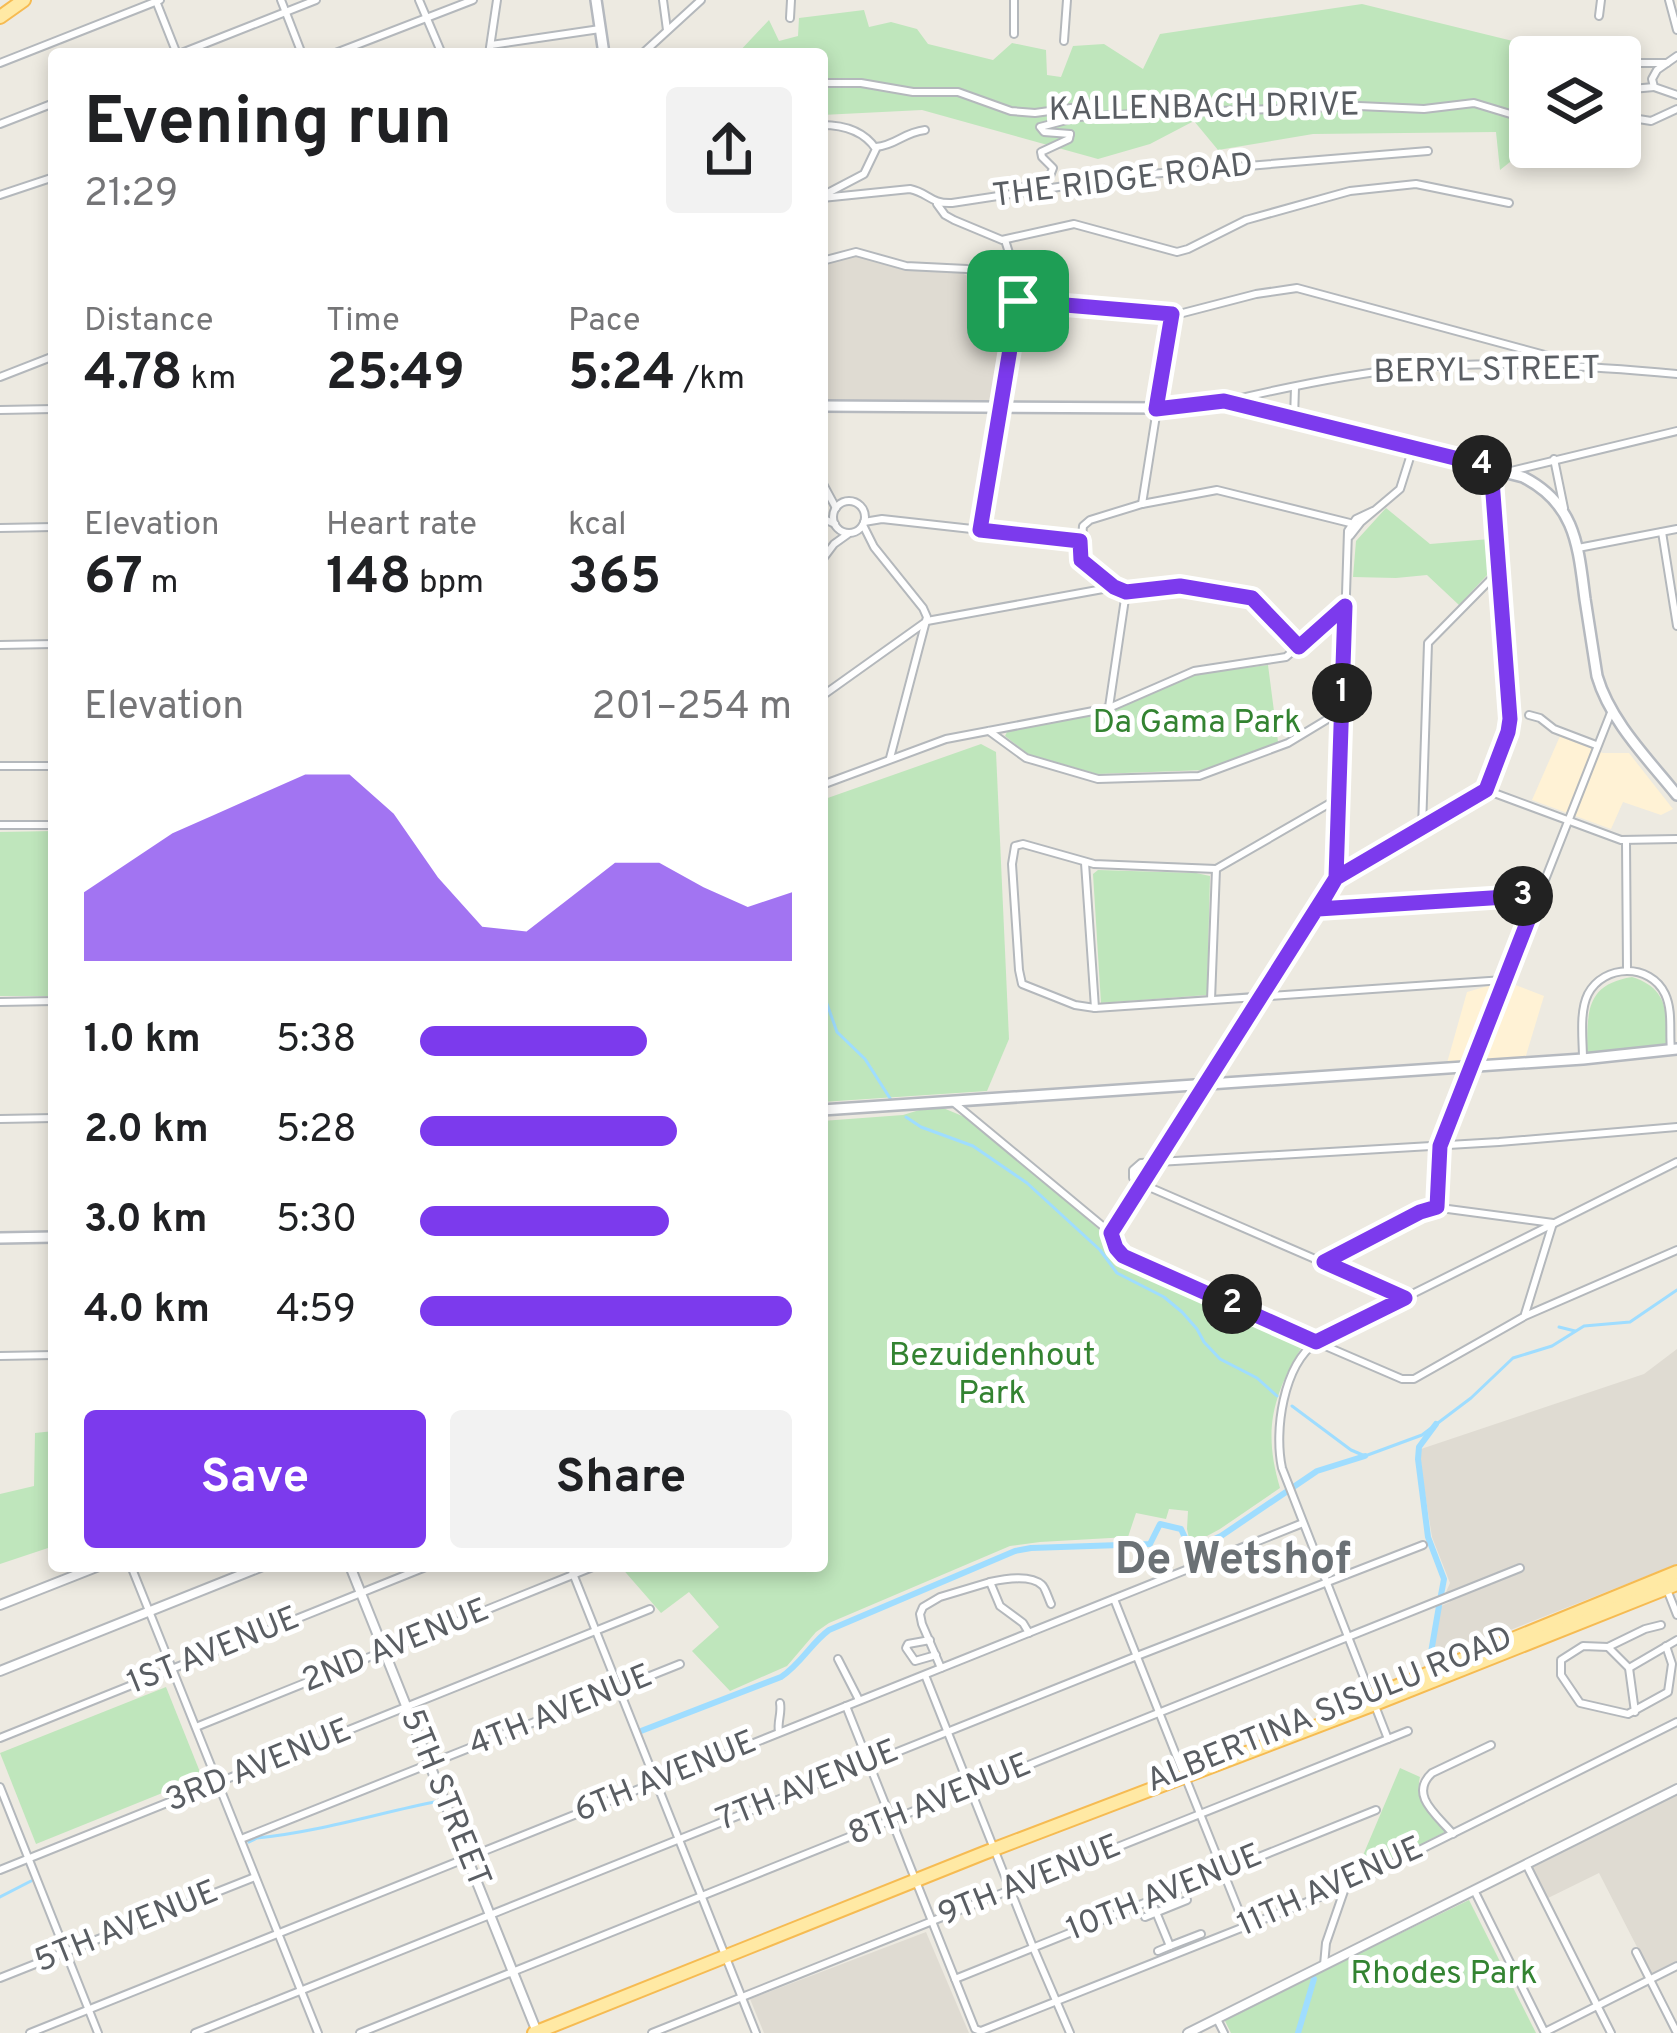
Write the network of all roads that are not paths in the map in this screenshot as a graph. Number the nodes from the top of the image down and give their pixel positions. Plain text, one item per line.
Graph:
1 (20, 0) edge
2 (157, 0) edge
3 (281, 0) edge
4 (316, 0) edge
5 (419, 0) edge
6 (473, 0) edge
7 (497, 0) edge
8 (596, 0) edge
9 (663, 0) edge
10 (701, 0) edge
11 (791, 0) edge
12 (1014, 0) edge
13 (1067, 0) edge
14 (1601, 0) edge
15 (1669, 0) edge
16 (286, 12) junction
17 (0, 14) edge
18 (1599, 16) dead end
19 (427, 18) junction
20 (790, 18) dead end
21 (600, 29) junction
22 (1677, 30) edge
23 (667, 31) junction
24 (1014, 34) dead end
25 (1064, 41) dead end
26 (176, 48) edge
27 (193, 48) edge
28 (300, 48) edge
29 (350, 48) edge
30 (440, 48) edge
31 (490, 48) edge
32 (496, 48) edge
33 (603, 48) edge
34 (649, 48) edge
35 (1677, 56) edge
36 (0, 63) edge
37 (1641, 63) edge
38 (1667, 63) junction
39 (828, 82) edge
40 (1654, 87) junction
41 (1641, 88) edge
42 (1677, 95) edge
43 (48, 105) edge
44 (1677, 109) edge
45 (1509, 114) edge
46 (1078, 118) junction
47 (1641, 119) edge
48 (0, 124) edge
49 (828, 125) edge
50 (925, 130) dead end
51 (876, 147) junction
52 (1428, 151) dead end
53 (48, 179) edge
54 (0, 194) edge
55 (828, 194) edge
56 (828, 196) edge
57 (995, 197) junction
58 (1509, 203) dead end
59 (937, 204) junction
60 (1005, 240) junction
61 (828, 259) edge
62 (1018, 290) junction
63 (1018, 301) junction
64 (1172, 314) junction
65 (48, 358) edge
66 (1567, 363) junction
67 (1677, 374) edge
68 (0, 377) edge
69 (1295, 386) junction
70 (1224, 401) junction
71 (828, 406) edge
72 (999, 408) junction
73 (48, 409) edge
74 (1156, 409) junction
75 (0, 410) edge
76 (1294, 419) junction
77 (1677, 431) edge
78 (1413, 448) junction
79 (1554, 459) junction
80 (1491, 467) junction
81 (1508, 472) junction
82 (828, 488) edge
83 (828, 494) edge
84 (847, 501) junction
85 (1142, 503) junction
86 (835, 509) junction
87 (864, 511) junction
88 (828, 513) edge
89 (1565, 513) junction
90 (882, 519) junction
91 (828, 520) edge
92 (864, 523) junction
93 (836, 526) junction
94 (1353, 526) junction
95 (0, 527) edge
96 (48, 527) edge
97 (1677, 529) edge
98 (980, 530) junction
99 (853, 532) junction
100 (1662, 532) junction
101 (1080, 541) junction
102 (834, 544) junction
103 (874, 547) junction
104 (1578, 548) junction
105 (828, 552) edge
106 (1499, 571) junction
107 (1114, 587) junction
108 (1126, 592) junction
109 (1674, 593) edge
110 (1345, 606) junction
111 (927, 621) junction
112 (1677, 626) edge
113 (0, 646) edge
114 (48, 646) edge
115 (1299, 647) junction
116 (828, 692) edge
117 (1109, 708) junction
118 (1612, 710) junction
119 (1341, 711) junction
120 (1528, 715) dead end
121 (989, 731) junction
122 (1597, 746) junction
123 (890, 758) junction
124 (0, 766) edge
125 (48, 766) edge
126 (828, 783) edge
127 (1486, 790) junction
128 (1677, 795) edge
129 (1339, 798) junction
130 (1567, 820) junction
131 (0, 825) edge
132 (48, 825) edge
133 (1422, 829) junction
134 (1677, 839) edge
135 (1626, 841) junction
136 (1085, 862) junction
137 (1216, 869) junction
138 (1336, 878) junction
139 (1538, 895) junction
140 (1318, 909) junction
141 (1627, 970) junction
142 (1504, 980) junction
143 (1261, 996) junction
144 (48, 1000) edge
145 (1211, 1000) junction
146 (0, 1002) edge
147 (1095, 1008) junction
148 (1674, 1050) edge
149 (1583, 1059) junction
150 (1472, 1066) junction
151 (1205, 1084) junction
152 (950, 1100) junction
153 (828, 1110) edge
154 (48, 1118) edge
155 (0, 1119) edge
156 (1677, 1127) edge
157 (1440, 1146) junction
158 (1677, 1162) edge
159 (1155, 1163) junction
160 (1142, 1184) junction
161 (1437, 1207) junction
162 (1553, 1223) junction
163 (1111, 1233) junction
164 (48, 1237) edge
165 (0, 1238) edge
166 (1677, 1250) edge
167 (1324, 1262) junction
168 (1405, 1298) junction
169 (1525, 1316) junction
170 (1316, 1342) junction
171 (48, 1355) edge
172 (0, 1356) edge
173 (1303, 1523) junction
174 (1423, 1545) dead end
175 (1520, 1568) dead end
176 (84, 1572) edge
177 (133, 1572) edge
178 (246, 1572) edge
179 (352, 1572) edge
180 (413, 1572) edge
181 (572, 1572) edge
182 (580, 1572) edge
183 (1677, 1572) edge
184 (573, 1575) junction
185 (990, 1582) junction
186 (1326, 1582) junction
187 (1669, 1583) edge
188 (361, 1593) junction
189 (1114, 1599) junction
190 (1051, 1604) dead end
191 (0, 1605) edge
192 (650, 1609) dead end
193 (149, 1611) junction
194 (1677, 1616) edge
195 (1660, 1624) dead end
196 (596, 1632) junction
197 (1029, 1633) junction
198 (1348, 1637) junction
199 (930, 1640) junction
200 (1677, 1640) edge
201 (1666, 1646) junction
202 (1608, 1647) junction
203 (385, 1651) junction
204 (936, 1655) junction
205 (1137, 1656) junction
206 (838, 1659) dead end
207 (680, 1664) dead end
208 (941, 1668) junction
209 (1629, 1668) junction
210 (173, 1669) junction
211 (0, 1671) edge
212 (926, 1675) junction
213 (619, 1689) junction
214 (859, 1700) junction
215 (1374, 1700) junction
216 (780, 1703) dead end
217 (846, 1706) junction
218 (407, 1708) junction
219 (1635, 1712) junction
220 (1160, 1713) junction
221 (1677, 1722) edge
222 (196, 1727) junction
223 (1408, 1731) dead end
224 (779, 1732) junction
225 (948, 1732) junction
226 (0, 1738) edge
227 (1388, 1739) junction
228 (1491, 1745) dead end
229 (868, 1764) junction
230 (430, 1765) junction
231 (1183, 1773) junction
232 (218, 1782) junction
233 (656, 1782) junction
234 (0, 1787) edge
235 (970, 1789) junction
236 (1677, 1789) edge
237 (3, 1802) edge
238 (1376, 1810) dead end
239 (1200, 1815) junction
240 (890, 1821) junction
241 (1453, 1834) junction
242 (241, 1839) junction
243 (679, 1839) junction
244 (991, 1850) junction
245 (28, 1858) junction
246 (467, 1858) junction
247 (1526, 1864) junction
248 (0, 1870) edge
249 (1223, 1871) junction
250 (255, 1877) junction
251 (915, 1881) junction
252 (1345, 1887) junction
253 (1011, 1890) junction
254 (1474, 1890) junction
255 (701, 1896) junction
256 (1151, 1900) junction
257 (1187, 1900) dead end
258 (1156, 1912) junction
259 (490, 1915) junction
260 (1145, 1917) dead end
261 (931, 1922) junction
262 (1245, 1926) junction
263 (278, 1934) junction
264 (1201, 1934) dead end
265 (1170, 1946) junction
266 (1033, 1947) junction
267 (1158, 1951) dead end
268 (66, 1952) junction
269 (1636, 1952) dead end
270 (726, 1957) junction
271 (1324, 1965) junction
272 (1677, 1966) edge
273 (513, 1972) junction
274 (0, 1978) edge
275 (955, 1979) junction
276 (1650, 1980) junction
277 (301, 1991) junction
278 (742, 1998) junction
279 (1056, 2003) junction
280 (1598, 2006) junction
281 (88, 2009) junction
282 (1217, 2019) junction
283 (1069, 2032) edge
284 (1545, 2032) edge
285 (30, 2033) edge
286 (98, 2033) edge
287 (195, 2033) edge
288 (318, 2033) edge
289 (360, 2033) edge
290 (536, 2033) edge
291 (652, 2033) edge
292 (756, 2033) edge
293 (1188, 2033) edge
294 (1224, 2033) edge
295 (1611, 2033) edge
296 (1677, 2033) edge

1 - 17 main road
2 - 26 street
2 - 36 street
3 - 16 street
4 - 16 street
5 - 19 street
6 - 19 street
7 - 31 street
8 - 21 main road
9 - 23 street
10 - 23 street
11 - 20 street
12 - 24 street
13 - 25 street
14 - 18 street
15 - 22 street
16 - 27 street
16 - 28 street
19 - 29 street
19 - 30 street
21 - 32 street
21 - 33 main road
23 - 34 street
35 - 38 street
37 - 38 street
38 - 40 street
39 - 46 street, KALLENBACH DRIVE
40 - 41 street
40 - 42 street
43 - 48 street
44 - 47 street
45 - 46 street, KALLENBACH DRIVE
46 - 57 street
49 - 51 street
50 - 51 street
51 - 55 street
52 - 57 street, THE RIDGE ROAD
53 - 54 street
56 - 59 street, THE RIDGE ROAD
57 - 59 street, THE RIDGE ROAD
58 - 60 street
59 - 60 street
60 - 62 street
61 - 62 street
62 - 63 street
63 - 64 street
63 - 72 street
64 - 66 street
64 - 74 street
65 - 68 street
66 - 67 street, BERYL STREET
66 - 69 street, BERYL STREET
69 - 70 street, BERYL STREET
69 - 76 street
70 - 74 main road, BERYL STREET
70 - 76 main road
71 - 72 main road, BERYL STREET
72 - 74 main road, BERYL STREET
72 - 98 street
73 - 75 street
74 - 85 street
76 - 78 main road
77 - 79 street
78 - 80 main road
78 - 94 street
79 - 81 street
79 - 89 street
80 - 81 main road
80 - 106 street
81 - 89 main road
82 - 84 street
83 - 86 street
84 - 86 street
84 - 87 street
85 - 94 street
85 - 101 street
86 - 88 street
86 - 93 street
87 - 90 street
87 - 92 street
89 - 104 main road
90 - 92 street
90 - 98 street
91 - 93 street
92 - 99 street
92 - 103 street
93 - 99 street
93 - 102 street
94 - 110 street
95 - 96 street
97 - 100 street
98 - 101 street
99 - 102 street
99 - 103 street
100 - 104 street
100 - 109 street
101 - 107 street
102 - 105 street
103 - 111 street
104 - 118 main road
106 - 127 street
106 - 133 street
107 - 108 street
107 - 111 street
108 - 115 street
108 - 117 street
109 - 112 street
110 - 115 street
110 - 119 street
111 - 116 street
111 - 123 street
113 - 114 street
115 - 117 street
117 - 121 street
118 - 122 street
118 - 128 main road
119 - 121 street
119 - 129 street
120 - 122 street
121 - 123 street
122 - 130 street
123 - 126 street
124 - 125 street
127 - 130 street
127 - 133 street
129 - 137 street
129 - 138 street
130 - 135 street
130 - 139 street
131 - 132 street
133 - 138 street
134 - 135 street
135 - 141 street
136 - 137 street
136 - 147 street
136 - 147 street
137 - 145 street
138 - 140 street
139 - 140 street
139 - 142 street
140 - 143 street
141 - 148 street
141 - 149 street
142 - 143 street
142 - 150 street
143 - 145 street
143 - 151 street
144 - 146 street
145 - 147 street
148 - 149 main road
149 - 150 main road
150 - 151 main road
150 - 157 street
151 - 152 main road
151 - 159 street
152 - 153 main road
152 - 163 street
154 - 155 street
156 - 157 street
157 - 159 street
157 - 161 street
158 - 162 street
159 - 160 street
159 - 160 street
160 - 163 street
160 - 167 street
161 - 162 street
161 - 167 street
162 - 168 street
162 - 169 street
163 - 170 street
164 - 165 main road
166 - 169 street
167 - 168 street
168 - 170 street
169 - 170 street
170 - 173 street
171 - 172 street
173 - 186 street
173 - 189 street, 6TH AVENUE
174 - 186 street, 7TH AVENUE
175 - 198 street, 8TH AVENUE
176 - 191 street
177 - 193 street
178 - 193 street
179 - 188 street, 5TH STREET
180 - 188 street, 1ST AVENUE
181 - 184 street
182 - 184 street, 2ND AVENUE
183 - 187 main road, ALBERTINA SISULU ROAD
184 - 196 street
184 - 203 street, 2ND AVENUE
185 - 190 street
185 - 197 street
185 - 199 street
186 - 198 street
186 - 205 street, 7TH AVENUE
187 - 194 street
187 - 215 main road, ALBERTINA SISULU ROAD
188 - 203 street, 5TH STREET
188 - 210 street, 1ST AVENUE
189 - 197 street, 6TH AVENUE
189 - 205 street
192 - 196 street, 3RD AVENUE
193 - 210 street
193 - 211 street
195 - 202 street
196 - 213 street
196 - 218 street, 3RD AVENUE
197 - 208 street, 6TH AVENUE
198 - 215 street
198 - 220 street, 8TH AVENUE
199 - 204 street
199 - 204 street
200 - 201 street
201 - 209 street
201 - 219 street
202 - 209 street
202 - 219 street
203 - 218 street, 5TH STREET
203 - 222 street, 2ND AVENUE
204 - 208 street
205 - 220 street
205 - 225 street, 7TH AVENUE
206 - 214 street
207 - 213 street, 4TH AVENUE
208 - 212 street, 6TH AVENUE
209 - 219 street
210 - 222 street
210 - 226 street, 1ST AVENUE
212 - 214 street, 6TH AVENUE
212 - 225 street
213 - 230 street, 4TH AVENUE
213 - 233 street
214 - 217 street, 6TH AVENUE
215 - 227 street
215 - 231 main road, ALBERTINA SISULU ROAD
216 - 224 street
217 - 224 street, 6TH AVENUE
217 - 229 street
218 - 230 street, 5TH STREET
218 - 232 street, 3RD AVENUE
220 - 231 street
220 - 235 street, 8TH AVENUE
221 - 241 street, 11TH AVENUE
222 - 232 street
223 - 227 street, 9TH AVENUE
224 - 233 street, 6TH AVENUE
225 - 229 street, 7TH AVENUE
225 - 235 street
227 - 239 street, 9TH AVENUE
228 - 241 street
229 - 240 street
229 - 243 street, 7TH AVENUE
230 - 242 street, 4TH AVENUE
230 - 246 street, 5TH STREET
231 - 239 street
231 - 244 main road, ALBERTINA SISULU ROAD
232 - 242 street
232 - 245 street, 3RD AVENUE
233 - 243 street
233 - 246 street, 6TH AVENUE
234 - 237 street
235 - 240 street, 8TH AVENUE
235 - 244 street
236 - 247 street
237 - 245 street
238 - 249 street, 10TH AVENUE
239 - 249 street
239 - 253 street, 9TH AVENUE
240 - 251 street
240 - 255 street, 8TH AVENUE
241 - 252 street, 11TH AVENUE
242 - 250 street
243 - 255 street
243 - 259 street, 7TH AVENUE
244 - 251 main road, ALBERTINA SISULU ROAD
244 - 253 street
245 - 248 street, 3RD AVENUE
245 - 268 street
246 - 259 street, 5TH STREET
246 - 263 street, 6TH AVENUE
247 - 254 street
247 - 280 street
249 - 256 street, 10TH AVENUE
249 - 262 street
250 - 263 street
250 - 268 street, 5TH AVENUE
251 - 261 street
251 - 270 main road, ALBERTINA SISULU ROAD
252 - 262 street, 11TH AVENUE
252 - 271 street
253 - 261 street, 9TH AVENUE
253 - 266 street
254 - 271 street
254 - 284 street
255 - 270 street
255 - 273 street, 8TH AVENUE
256 - 258 street
256 - 266 street, 10TH AVENUE
257 - 258 street
258 - 260 street
258 - 265 street
259 - 273 street, 5TH STREET
259 - 277 street, 7TH AVENUE
261 - 275 street
261 - 278 street, 9TH AVENUE
262 - 279 street, 11TH AVENUE
263 - 277 street
263 - 281 street, 6TH AVENUE
264 - 265 street
265 - 267 street
266 - 275 street, 10TH AVENUE
266 - 279 street
268 - 274 street, 5TH AVENUE
268 - 281 street
269 - 276 street
270 - 278 street
270 - 290 main road, ALBERTINA SISULU ROAD
271 - 282 street
272 - 276 street
273 - 289 street, 8TH AVENUE
273 - 290 street, 5TH STREET
275 - 279 street, 11TH AVENUE
276 - 280 street
276 - 296 street
277 - 287 street, 7TH AVENUE
277 - 288 street
278 - 291 street, 9TH AVENUE
278 - 292 street
279 - 283 street
280 - 284 street
280 - 295 street
281 - 285 street, 6TH AVENUE
281 - 286 street
282 - 293 street
282 - 294 street

